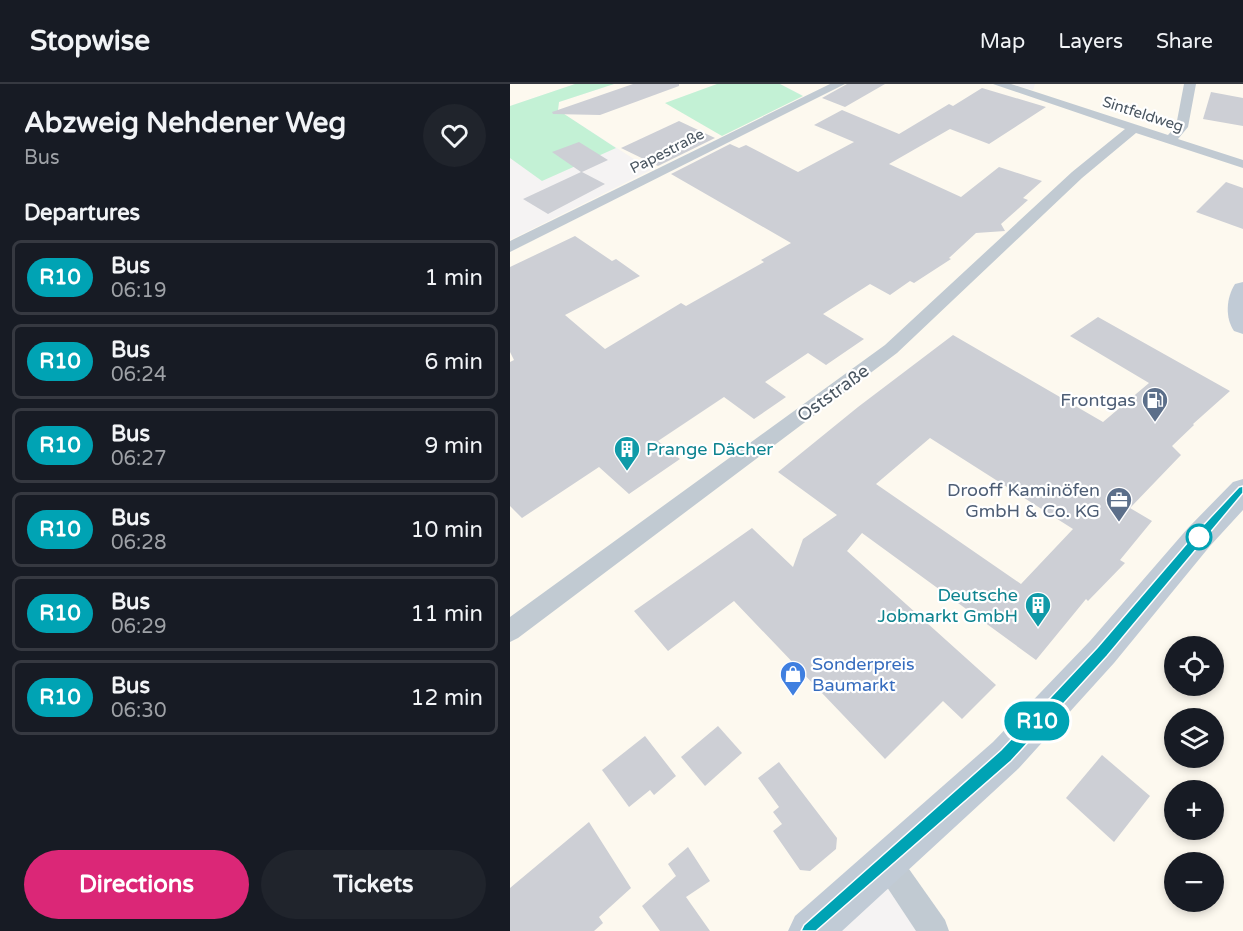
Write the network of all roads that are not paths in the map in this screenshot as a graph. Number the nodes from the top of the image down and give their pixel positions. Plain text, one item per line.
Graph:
1 (839, 84) edge
2 (999, 84) edge
3 (1190, 84) edge
4 (1134, 128) junction
5 (1170, 140) junction
6 (1243, 164) edge
7 (510, 247) edge
8 (1243, 289) edge
9 (1242, 320) edge
10 (1243, 490) edge
11 (510, 631) edge
12 (887, 862) junction
13 (810, 931) edge
14 (934, 931) edge

1 - 7 street, Papestraße
2 - 4 street, Sintfeldweg
3 - 5 street
4 - 5 street, Sintfeldweg
4 - 11 street, Oststraße
5 - 6 street, Sintfeldweg
8 - 9 street
10 - 12 street
12 - 13 street
12 - 14 street

